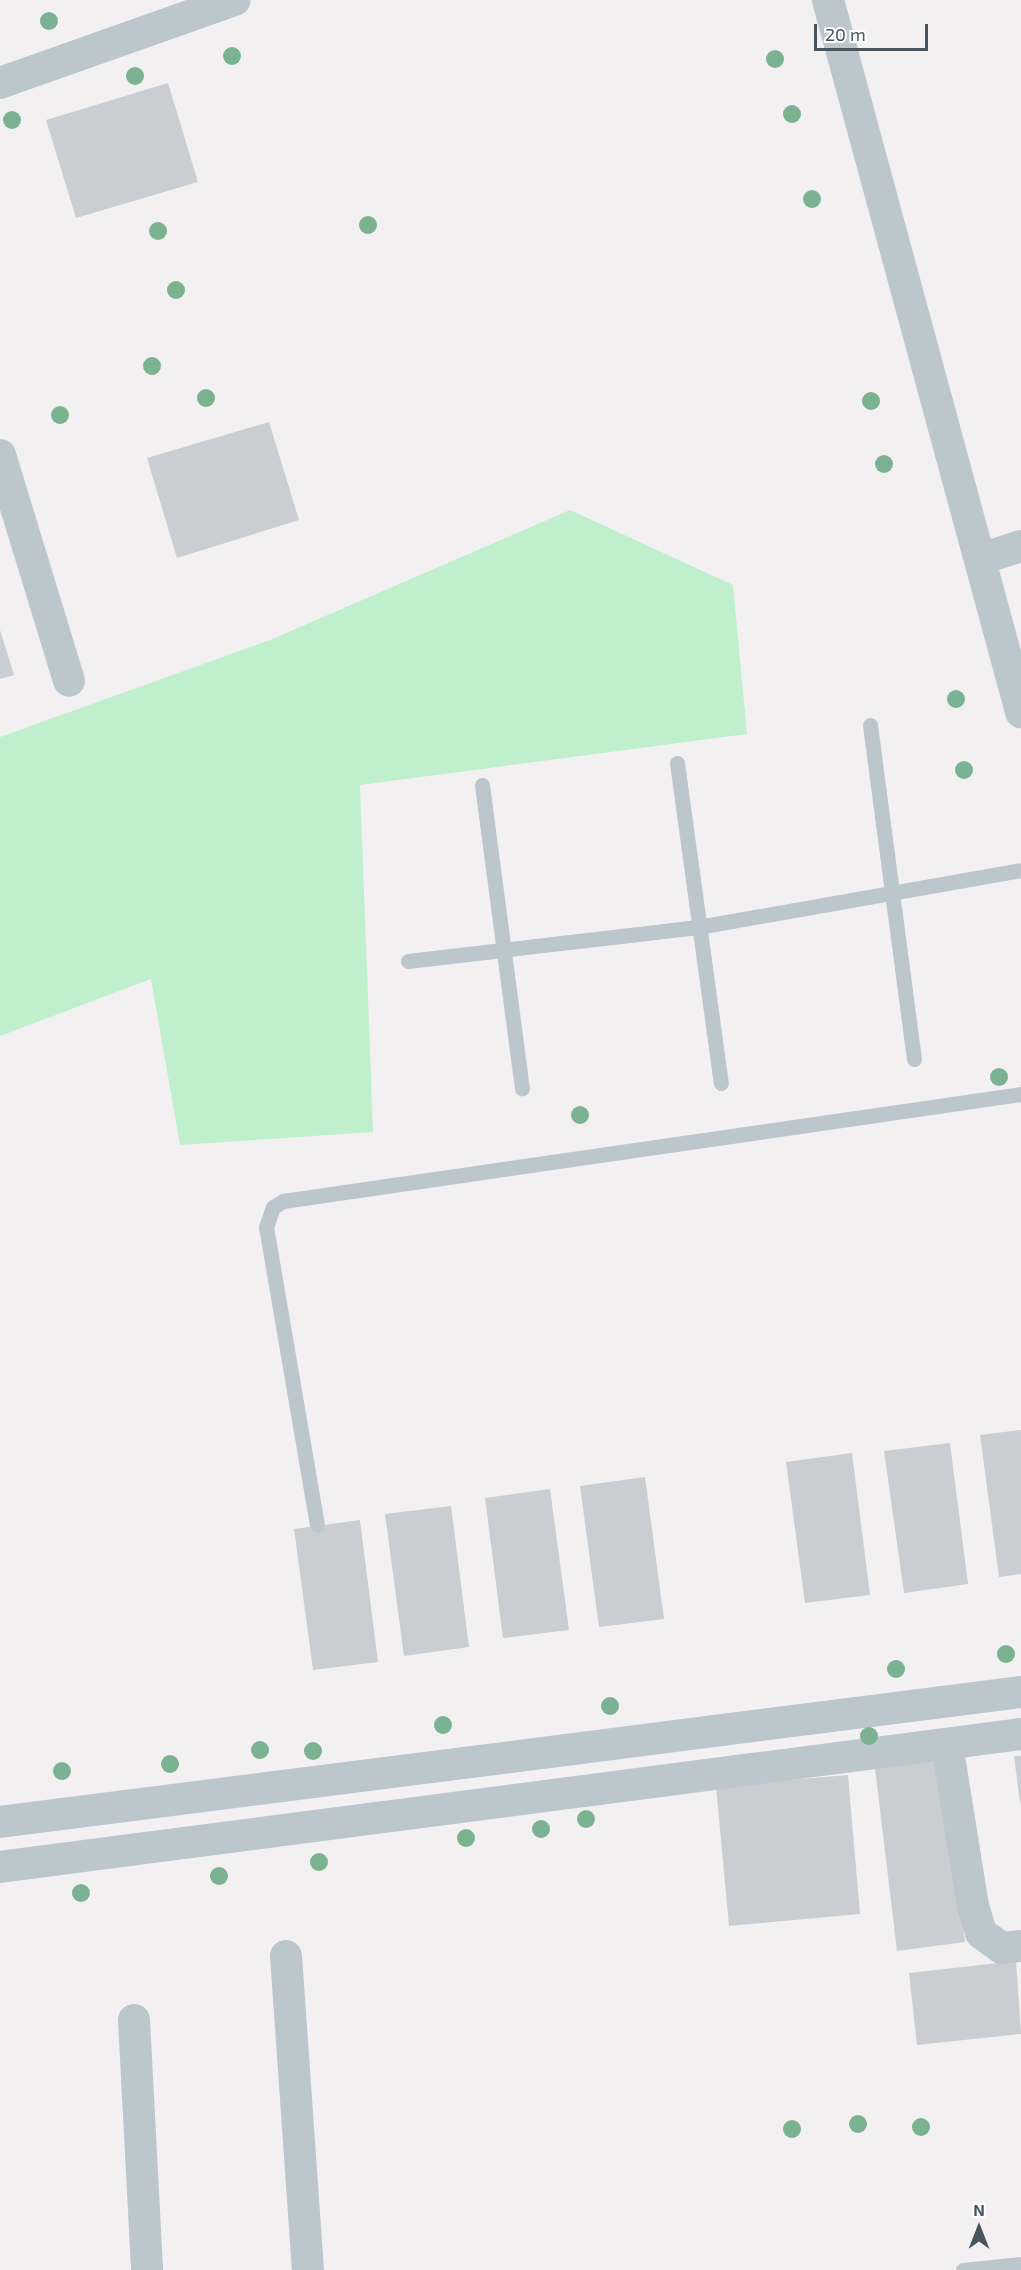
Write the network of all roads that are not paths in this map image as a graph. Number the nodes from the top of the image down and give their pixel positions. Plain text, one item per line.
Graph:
1 (235, 0) edge
2 (828, 0) edge
3 (181, 9) edge
4 (0, 83) edge
5 (0, 455) edge
6 (1021, 546) edge
7 (981, 559) junction
8 (69, 681) dead end
9 (1021, 712) edge
10 (870, 725) dead end
11 (677, 764) dead end
12 (482, 785) dead end
13 (1021, 870) edge
14 (894, 892) junction
15 (698, 927) junction
16 (504, 950) junction
17 (408, 962) dead end
18 (914, 1059) dead end
19 (722, 1083) dead end
20 (522, 1088) dead end
21 (1021, 1094) edge
22 (318, 1525) dead end
23 (1021, 1692) edge
24 (1021, 1734) edge
25 (947, 1744) junction
26 (0, 1822) edge
27 (0, 1867) edge
28 (1021, 1946) edge
29 (286, 1956) dead end
30 (134, 2020) dead end
31 (1021, 2264) edge
32 (147, 2270) edge
33 (309, 2270) edge
34 (963, 2270) edge

1 - 3 street
2 - 7 street
3 - 4 street
5 - 8 street
6 - 7 street
7 - 9 street
10 - 14 lane
11 - 15 lane
12 - 16 lane
13 - 14 lane
14 - 15 lane
14 - 18 lane
15 - 16 lane
15 - 19 lane
16 - 17 lane
16 - 20 lane
21 - 22 lane
23 - 26 street
24 - 25 street
25 - 27 street
25 - 28 street
29 - 33 street
30 - 32 street
31 - 34 lane

